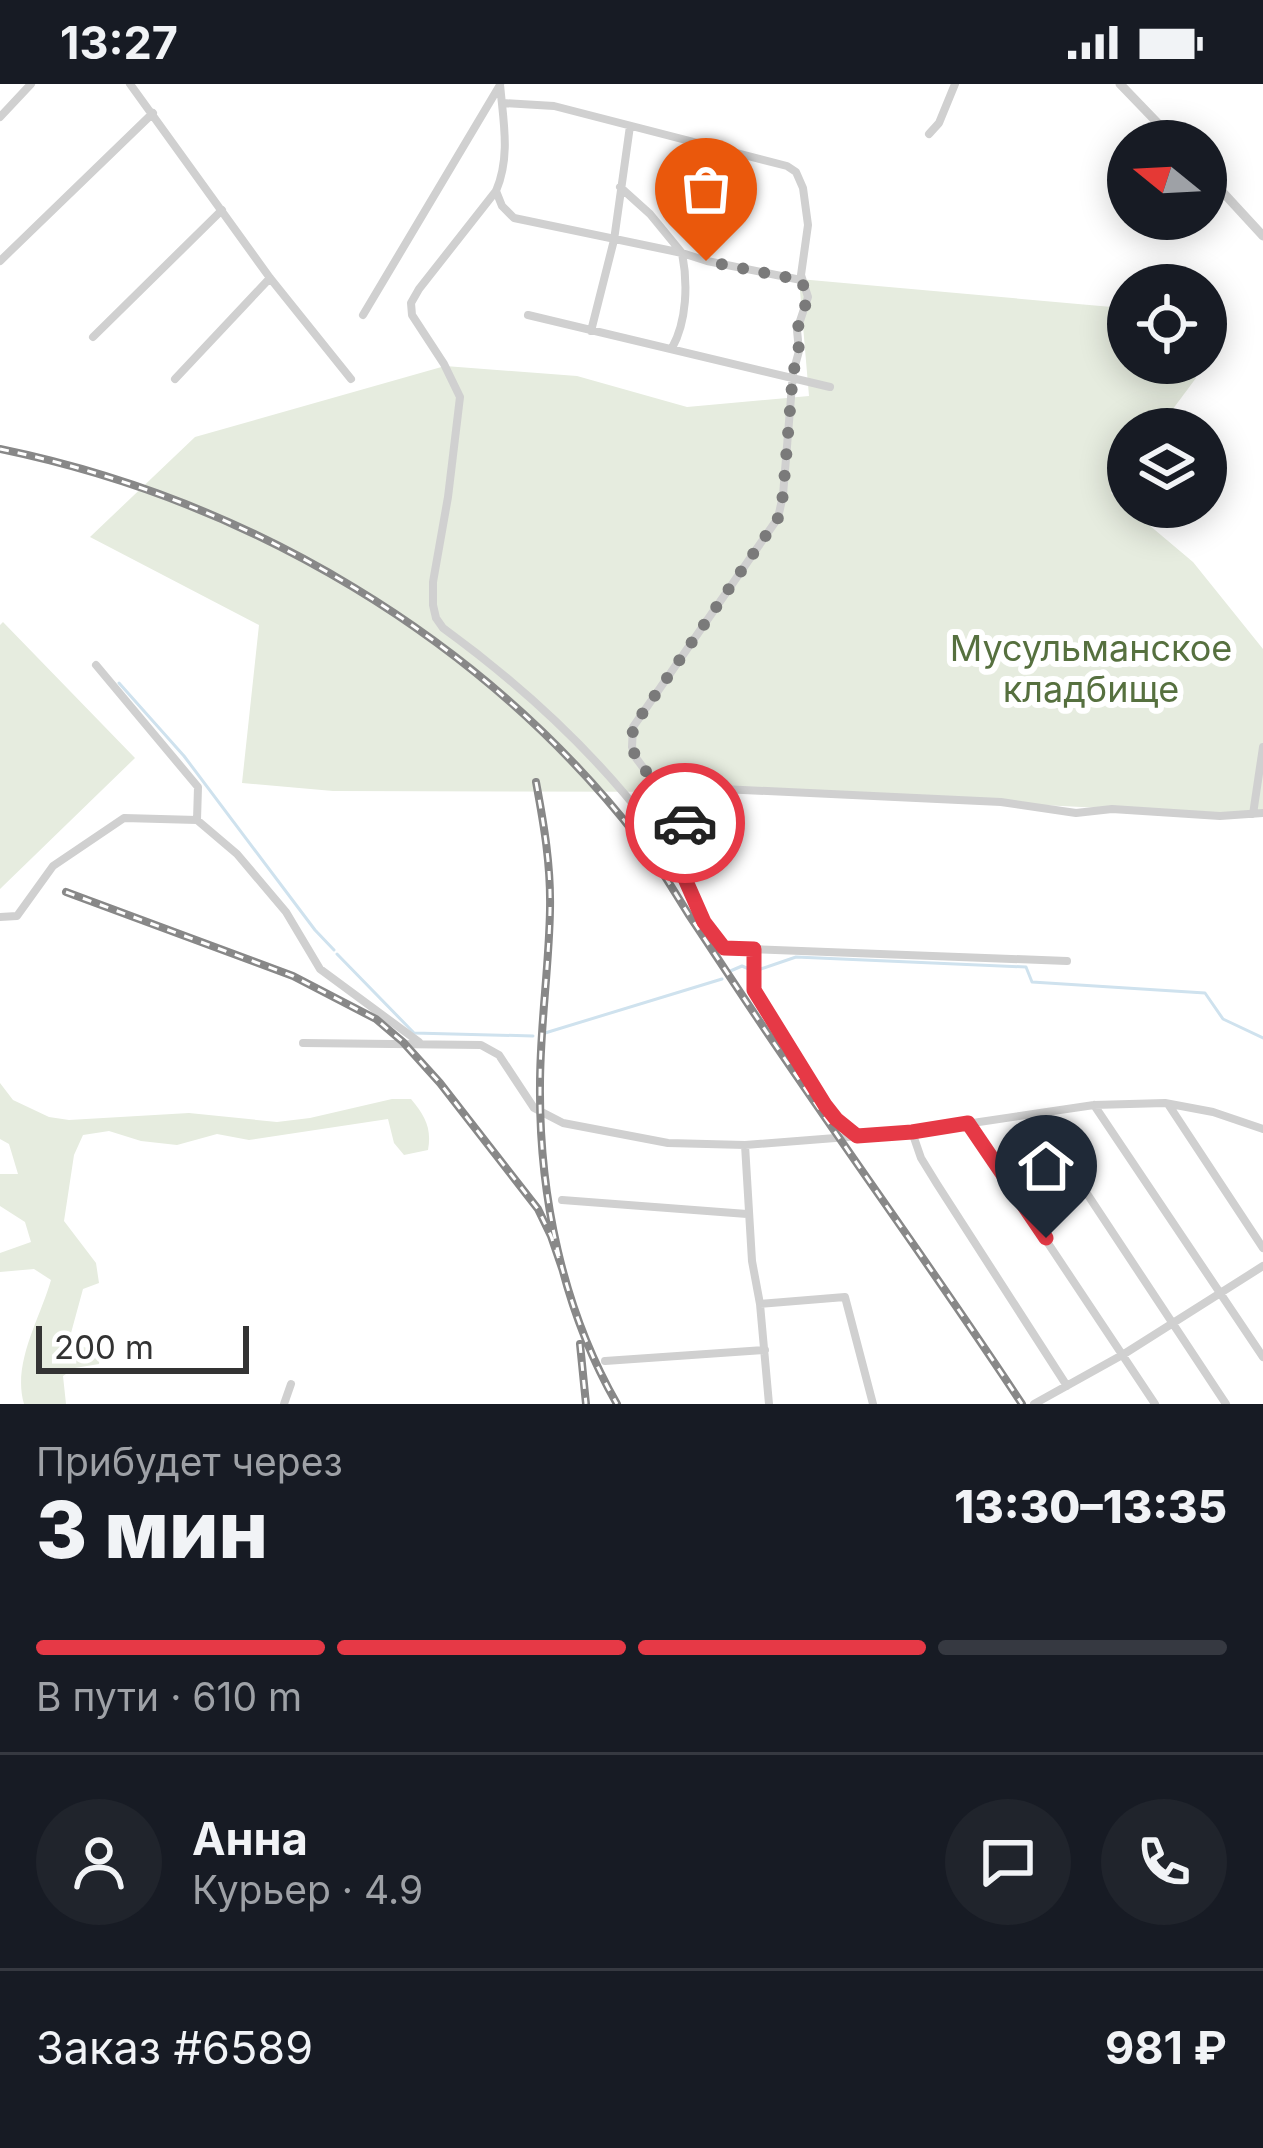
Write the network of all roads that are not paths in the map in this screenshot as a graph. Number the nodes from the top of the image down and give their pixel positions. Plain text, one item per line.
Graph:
1 (32, 84) edge
2 (130, 84) edge
3 (500, 84) edge
4 (955, 84) edge
5 (1124, 84) edge
6 (502, 104) junction
7 (153, 113) junction
8 (0, 117) edge
9 (1156, 120) edge
10 (630, 126) junction
11 (929, 134) dead end
12 (620, 187) junction
13 (496, 191) junction
14 (1227, 197) edge
15 (222, 210) junction
16 (1263, 236) edge
17 (614, 240) junction
18 (682, 253) junction
19 (0, 261) edge
20 (706, 261) junction
21 (687, 276) junction
22 (270, 278) junction
23 (801, 280) junction
24 (363, 315) dead end
25 (528, 315) dead end
26 (591, 331) junction
27 (93, 338) dead end
28 (672, 348) junction
29 (793, 377) junction
30 (176, 379) dead end
31 (351, 379) dead end
32 (830, 387) dead end
33 (96, 665) dead end
34 (1263, 747) edge
35 (658, 786) junction
36 (1258, 813) edge
37 (197, 820) junction
38 (682, 872) junction
39 (0, 917) edge
40 (754, 949) junction
41 (1067, 961) dead end
42 (420, 1042) junction
43 (303, 1043) dead end
44 (1168, 1103) junction
45 (1094, 1105) junction
46 (1035, 1114) junction
47 (968, 1123) junction
48 (1263, 1129) edge
49 (912, 1132) junction
50 (857, 1136) junction
51 (746, 1145) junction
52 (562, 1200) dead end
53 (748, 1214) junction
54 (1263, 1248) edge
55 (1263, 1266) edge
56 (1222, 1294) junction
57 (760, 1304) junction
58 (1173, 1325) junction
59 (766, 1350) junction
60 (1124, 1354) junction
61 (1263, 1357) edge
62 (605, 1361) dead end
63 (291, 1384) dead end
64 (1067, 1386) junction
65 (284, 1404) edge
66 (769, 1404) edge
67 (873, 1404) edge
68 (1034, 1404) edge
69 (1155, 1404) edge
70 (1226, 1404) edge

1 - 8 street
2 - 7 street
3 - 6 street
3 - 24 street
4 - 11 street
5 - 9 street
6 - 10 street
6 - 13 street
7 - 15 street
7 - 19 street
10 - 12 street
10 - 23 street
12 - 17 street
12 - 18 street
13 - 17 street
13 - 38 street
14 - 16 street
15 - 22 street
15 - 27 street
17 - 18 street
17 - 26 street
18 - 20 street
18 - 21 street
20 - 21 street
20 - 23 street
21 - 28 street
22 - 30 street
22 - 31 street
23 - 29 street
25 - 26 street
26 - 28 street
28 - 29 street
29 - 32 street
29 - 35 street
33 - 37 street
34 - 36 street
35 - 36 street
35 - 38 street
37 - 39 street
37 - 42 street
38 - 40 street
40 - 41 street
40 - 50 street
42 - 43 street
42 - 51 street
44 - 45 street
44 - 48 street
44 - 54 street
45 - 46 street
45 - 56 street
46 - 47 street
46 - 58 street
47 - 49 street
47 - 60 street
49 - 50 street
49 - 64 street
50 - 51 street
51 - 53 street
52 - 53 street
53 - 57 street
55 - 56 street
56 - 58 street
56 - 61 street
57 - 59 street
57 - 67 street
58 - 60 street
58 - 70 street
59 - 62 street
59 - 66 street
60 - 64 street
60 - 69 street
63 - 65 street
64 - 68 street

